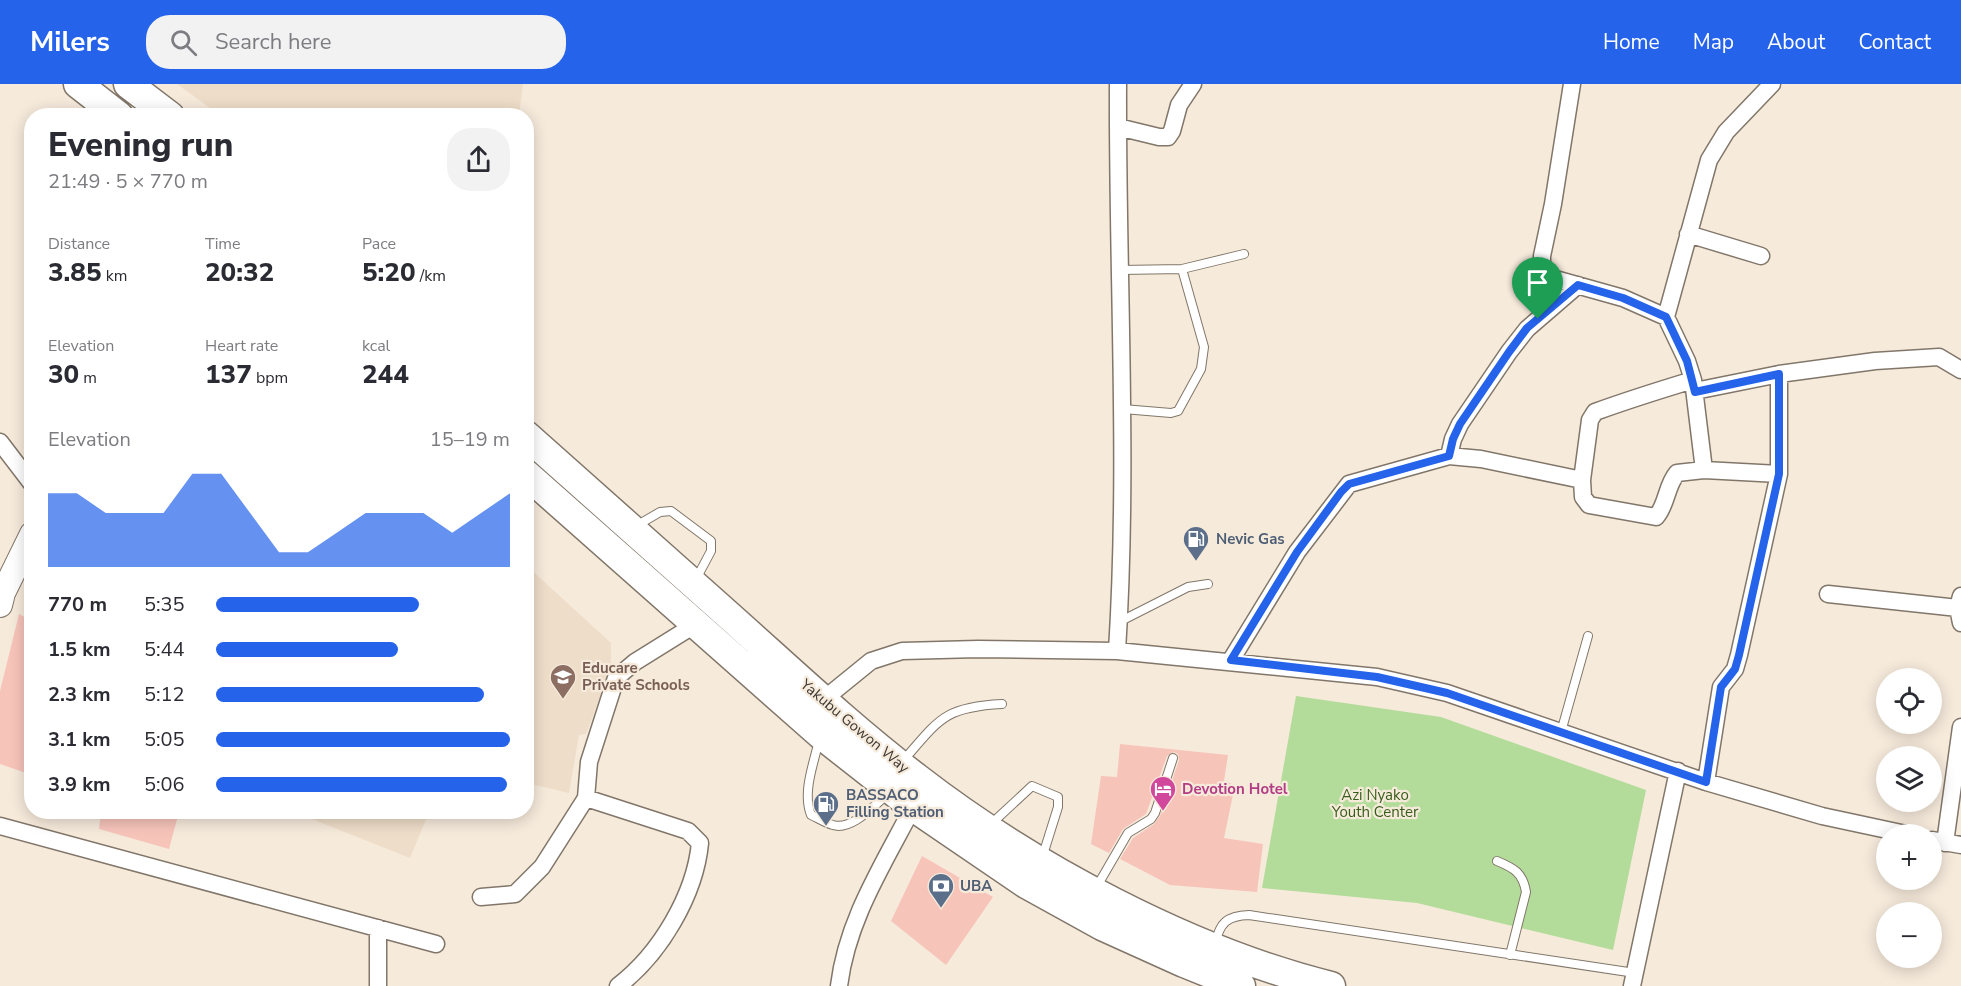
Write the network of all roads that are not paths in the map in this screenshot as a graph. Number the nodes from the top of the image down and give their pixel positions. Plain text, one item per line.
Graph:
1 (78, 84) edge
2 (128, 84) edge
3 (1118, 84) edge
4 (1193, 84) edge
5 (1572, 84) edge
6 (1772, 84) edge
7 (109, 108) edge
8 (160, 108) edge
9 (1118, 126) junction
10 (1689, 234) junction
11 (1244, 254) dead end
12 (1761, 256) dead end
13 (1182, 269) junction
14 (1120, 270) junction
15 (1578, 285) junction
16 (1666, 317) junction
17 (1961, 370) edge
18 (1779, 374) junction
19 (1694, 386) junction
20 (1123, 409) junction
21 (0, 442) edge
22 (534, 442) edge
23 (1449, 456) junction
24 (1704, 470) junction
25 (24, 474) edge
26 (1779, 474) junction
27 (1582, 480) junction
28 (534, 481) edge
29 (632, 529) junction
30 (24, 550) edge
31 (694, 584) junction
32 (1208, 584) dead end
33 (1828, 594) dead end
34 (1, 596) edge
35 (1960, 609) edge
36 (1119, 622) junction
37 (696, 624) junction
38 (1588, 636) dead end
39 (1117, 651) junction
40 (1231, 660) junction
41 (823, 700) junction
42 (1002, 704) dead end
43 (1961, 727) edge
44 (1561, 732) junction
45 (820, 734) junction
46 (1173, 758) dead end
47 (900, 764) junction
48 (1678, 771) junction
49 (1706, 782) junction
50 (586, 798) junction
51 (902, 799) junction
52 (0, 826) edge
53 (988, 828) junction
54 (1876, 828) edge
55 (1946, 842) edge
56 (1497, 861) dead end
57 (1041, 862) junction
58 (1094, 891) junction
59 (481, 897) dead end
60 (378, 928) junction
61 (436, 944) dead end
62 (1510, 955) junction
63 (1228, 967) edge
64 (1633, 980) edge
65 (378, 986) edge
66 (618, 986) edge
67 (839, 986) edge
68 (1331, 986) edge

1 - 7 highway
2 - 8 highway
3 - 9 street
4 - 9 street
5 - 15 street
6 - 10 street
9 - 14 street
10 - 12 street
10 - 16 street
11 - 13 lane
13 - 14 lane
13 - 20 lane
14 - 20 street
15 - 16 street
15 - 23 street
16 - 19 street
17 - 18 street
18 - 19 street
18 - 26 street
19 - 24 street
19 - 27 street
20 - 36 street
21 - 25 street
22 - 29 highway, Yakubu Gowon Way
23 - 27 street
23 - 40 street
24 - 26 street
24 - 27 street
26 - 49 street
28 - 37 highway, Yakubu Gowon Way
29 - 31 highway, Yakubu Gowon Way
29 - 31 lane
30 - 34 main road
31 - 41 highway, Yakubu Gowon Way
32 - 36 lane
33 - 35 street
36 - 39 street
37 - 45 highway, Yakubu Gowon Way
37 - 50 street
38 - 44 lane
39 - 40 street
39 - 41 street
40 - 44 street
41 - 47 highway, Yakubu Gowon Way
42 - 47 lane
43 - 55 street
44 - 48 street
45 - 51 highway, Yakubu Gowon Way
45 - 51 lane
46 - 58 lane
47 - 53 highway, Yakubu Gowon Way
48 - 49 street
48 - 64 street
49 - 54 street
50 - 59 street
50 - 66 street
51 - 63 highway, Yakubu Gowon Way
51 - 67 street
52 - 60 street
53 - 57 highway, Yakubu Gowon Way
53 - 57 lane
56 - 62 lane
57 - 58 highway, Yakubu Gowon Way
58 - 63 highway, Yakubu Gowon Way
60 - 61 street
60 - 65 street
62 - 63 lane
62 - 64 lane
63 - 68 highway, Yakubu Gowon Way

